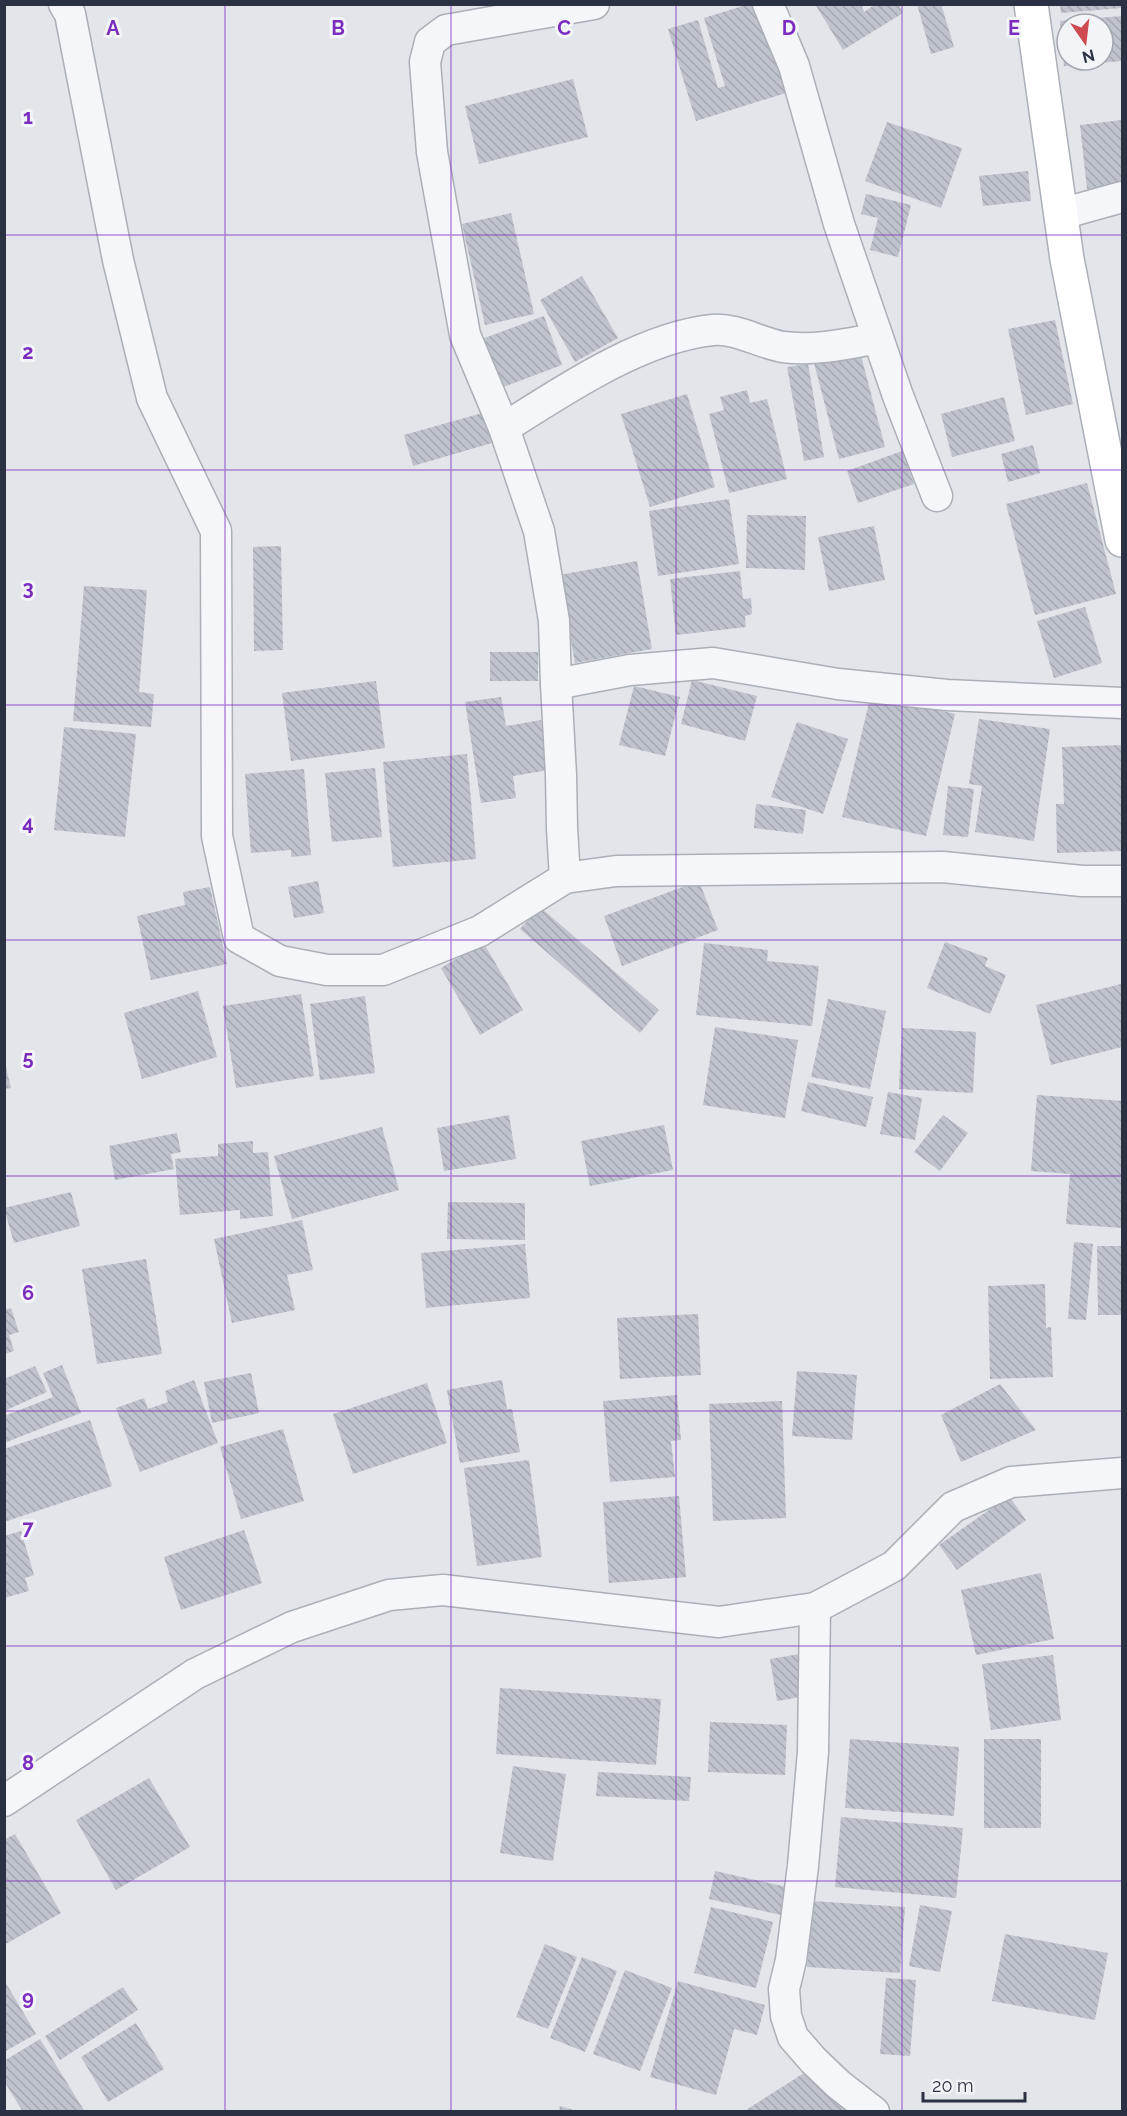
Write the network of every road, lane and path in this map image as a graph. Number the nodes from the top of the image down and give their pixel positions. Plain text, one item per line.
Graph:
1 (64, 4) edge
2 (594, 4) edge
3 (768, 4) edge
4 (1031, 4) edge
5 (1122, 197) edge
6 (1061, 214) junction
7 (878, 338) junction
8 (504, 428) junction
9 (937, 496) dead end
10 (1122, 540) edge
11 (556, 684) junction
12 (1122, 703) edge
13 (565, 878) junction
14 (1122, 881) edge
15 (1122, 1473) edge
16 (815, 1608) junction
17 (4, 1801) edge
18 (874, 2112) edge

1 - 13 street
2 - 8 street
3 - 7 street
4 - 6 street
5 - 6 street
6 - 10 street
7 - 8 street
7 - 9 street
8 - 11 street
11 - 12 street
11 - 13 street
13 - 14 street
15 - 16 street
16 - 17 street
16 - 18 street

